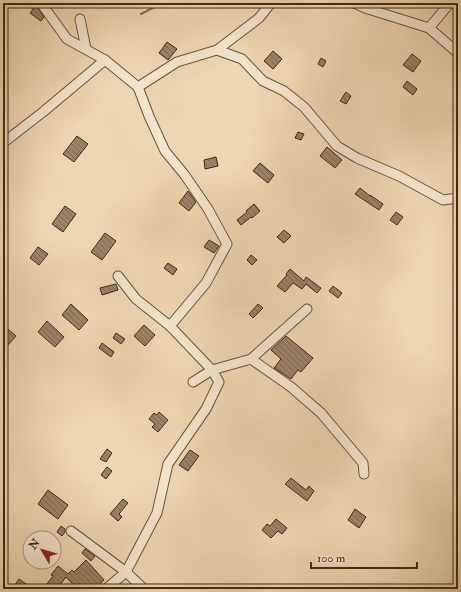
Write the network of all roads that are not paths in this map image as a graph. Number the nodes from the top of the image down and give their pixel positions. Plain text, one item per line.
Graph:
1 (40, 3) edge
2 (271, 3) edge
3 (354, 3) edge
4 (450, 3) edge
5 (80, 18) dead end
6 (429, 28) junction
7 (86, 49) junction
8 (217, 50) junction
9 (458, 53) edge
10 (105, 60) junction
11 (138, 87) junction
12 (3, 143) edge
13 (458, 198) edge
14 (118, 276) dead end
15 (307, 309) dead end
16 (170, 326) junction
17 (251, 359) junction
18 (212, 370) junction
19 (193, 382) dead end
20 (364, 474) dead end
21 (71, 531) dead end
22 (126, 572) junction
23 (106, 589) edge
24 (144, 589) edge

1 - 7 street
2 - 8 street
3 - 6 street
4 - 6 street
5 - 7 street
6 - 9 street
7 - 10 street
8 - 11 street
8 - 13 street
10 - 11 street
10 - 12 street
11 - 16 street
14 - 16 street
15 - 17 street
16 - 18 street
17 - 18 street
17 - 20 street
18 - 19 street
18 - 22 street
21 - 22 street
22 - 23 street
22 - 24 street

